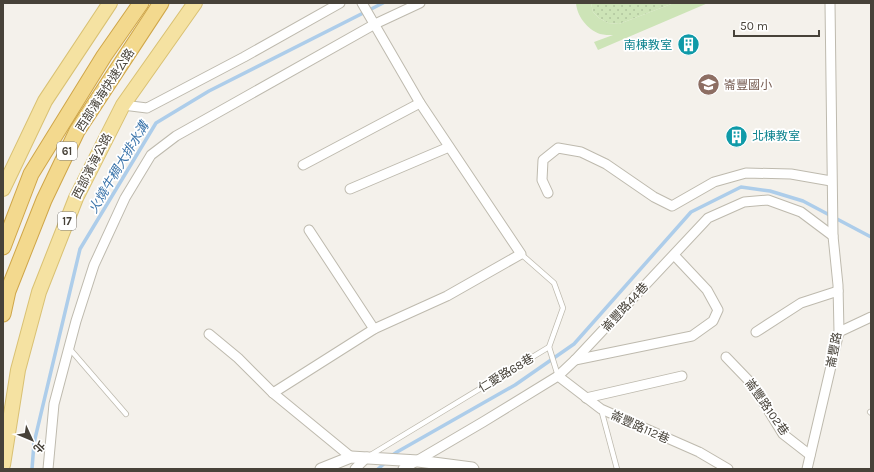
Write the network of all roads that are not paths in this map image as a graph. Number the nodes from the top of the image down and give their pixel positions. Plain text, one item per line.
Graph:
1 (110, 3) edge
2 (140, 3) edge
3 (161, 3) edge
4 (194, 3) edge
5 (340, 3) edge
6 (362, 3) edge
7 (420, 3) edge
8 (830, 3) edge
9 (375, 24) junction
10 (420, 103) junction
11 (123, 105) junction
12 (449, 147) junction
13 (303, 165) dead end
14 (831, 181) junction
15 (3, 189) edge
16 (350, 190) dead end
17 (548, 193) dead end
18 (309, 230) dead end
19 (833, 232) junction
20 (3, 246) edge
21 (521, 254) junction
22 (674, 255) junction
23 (838, 291) junction
24 (3, 314) edge
25 (871, 317) edge
26 (374, 329) junction
27 (756, 332) dead end
28 (839, 332) junction
29 (209, 334) dead end
30 (549, 347) junction
31 (69, 348) junction
32 (726, 357) dead end
33 (575, 360) junction
34 (558, 376) junction
35 (682, 376) dead end
36 (274, 393) junction
37 (586, 398) junction
38 (601, 409) junction
39 (126, 414) dead end
40 (810, 455) junction
41 (351, 457) junction
42 (366, 458) junction
43 (418, 461) junction
44 (3, 465) edge
45 (48, 469) edge
46 (320, 469) edge
47 (355, 469) edge
48 (403, 469) edge
49 (473, 469) edge
50 (617, 469) edge
51 (728, 469) edge
52 (806, 469) edge

1 - 15 main road
2 - 20 highway, 西部濱海快速公路 / 61
3 - 24 highway, 西部濱海快速公路 / 61
4 - 11 main road, 西部濱海公路 / 17
5 - 11 street
6 - 9 street
7 - 9 street
8 - 14 street
9 - 10 street
9 - 31 street
10 - 12 street
10 - 13 street
11 - 44 main road, 西部濱海公路 / 17
12 - 16 street
12 - 21 street
14 - 17 street
14 - 19 street, 崙豐路
18 - 26 street
19 - 22 street, 崙豐路44巷
19 - 23 street, 崙豐路
21 - 26 street
21 - 30 lane
22 - 33 street, 崙豐路44巷
22 - 33 street
23 - 27 street
23 - 28 street, 崙豐路
25 - 28 street
26 - 36 street
28 - 40 street, 崙豐路
29 - 36 street
30 - 34 lane
30 - 42 lane, 仁愛路68巷
31 - 39 lane
31 - 45 street
32 - 40 street, 崙豐路102巷
33 - 34 street, 崙豐路44巷
34 - 37 street, 崙豐路112巷
34 - 43 street, 崙豐路44巷
35 - 37 street
36 - 41 street
37 - 38 street, 崙豐路112巷
38 - 50 lane
38 - 51 street, 崙豐路112巷
40 - 52 street, 崙豐路
41 - 42 street
41 - 46 street
42 - 43 street
42 - 47 street
43 - 48 street, 崙豐路44巷
43 - 49 street

